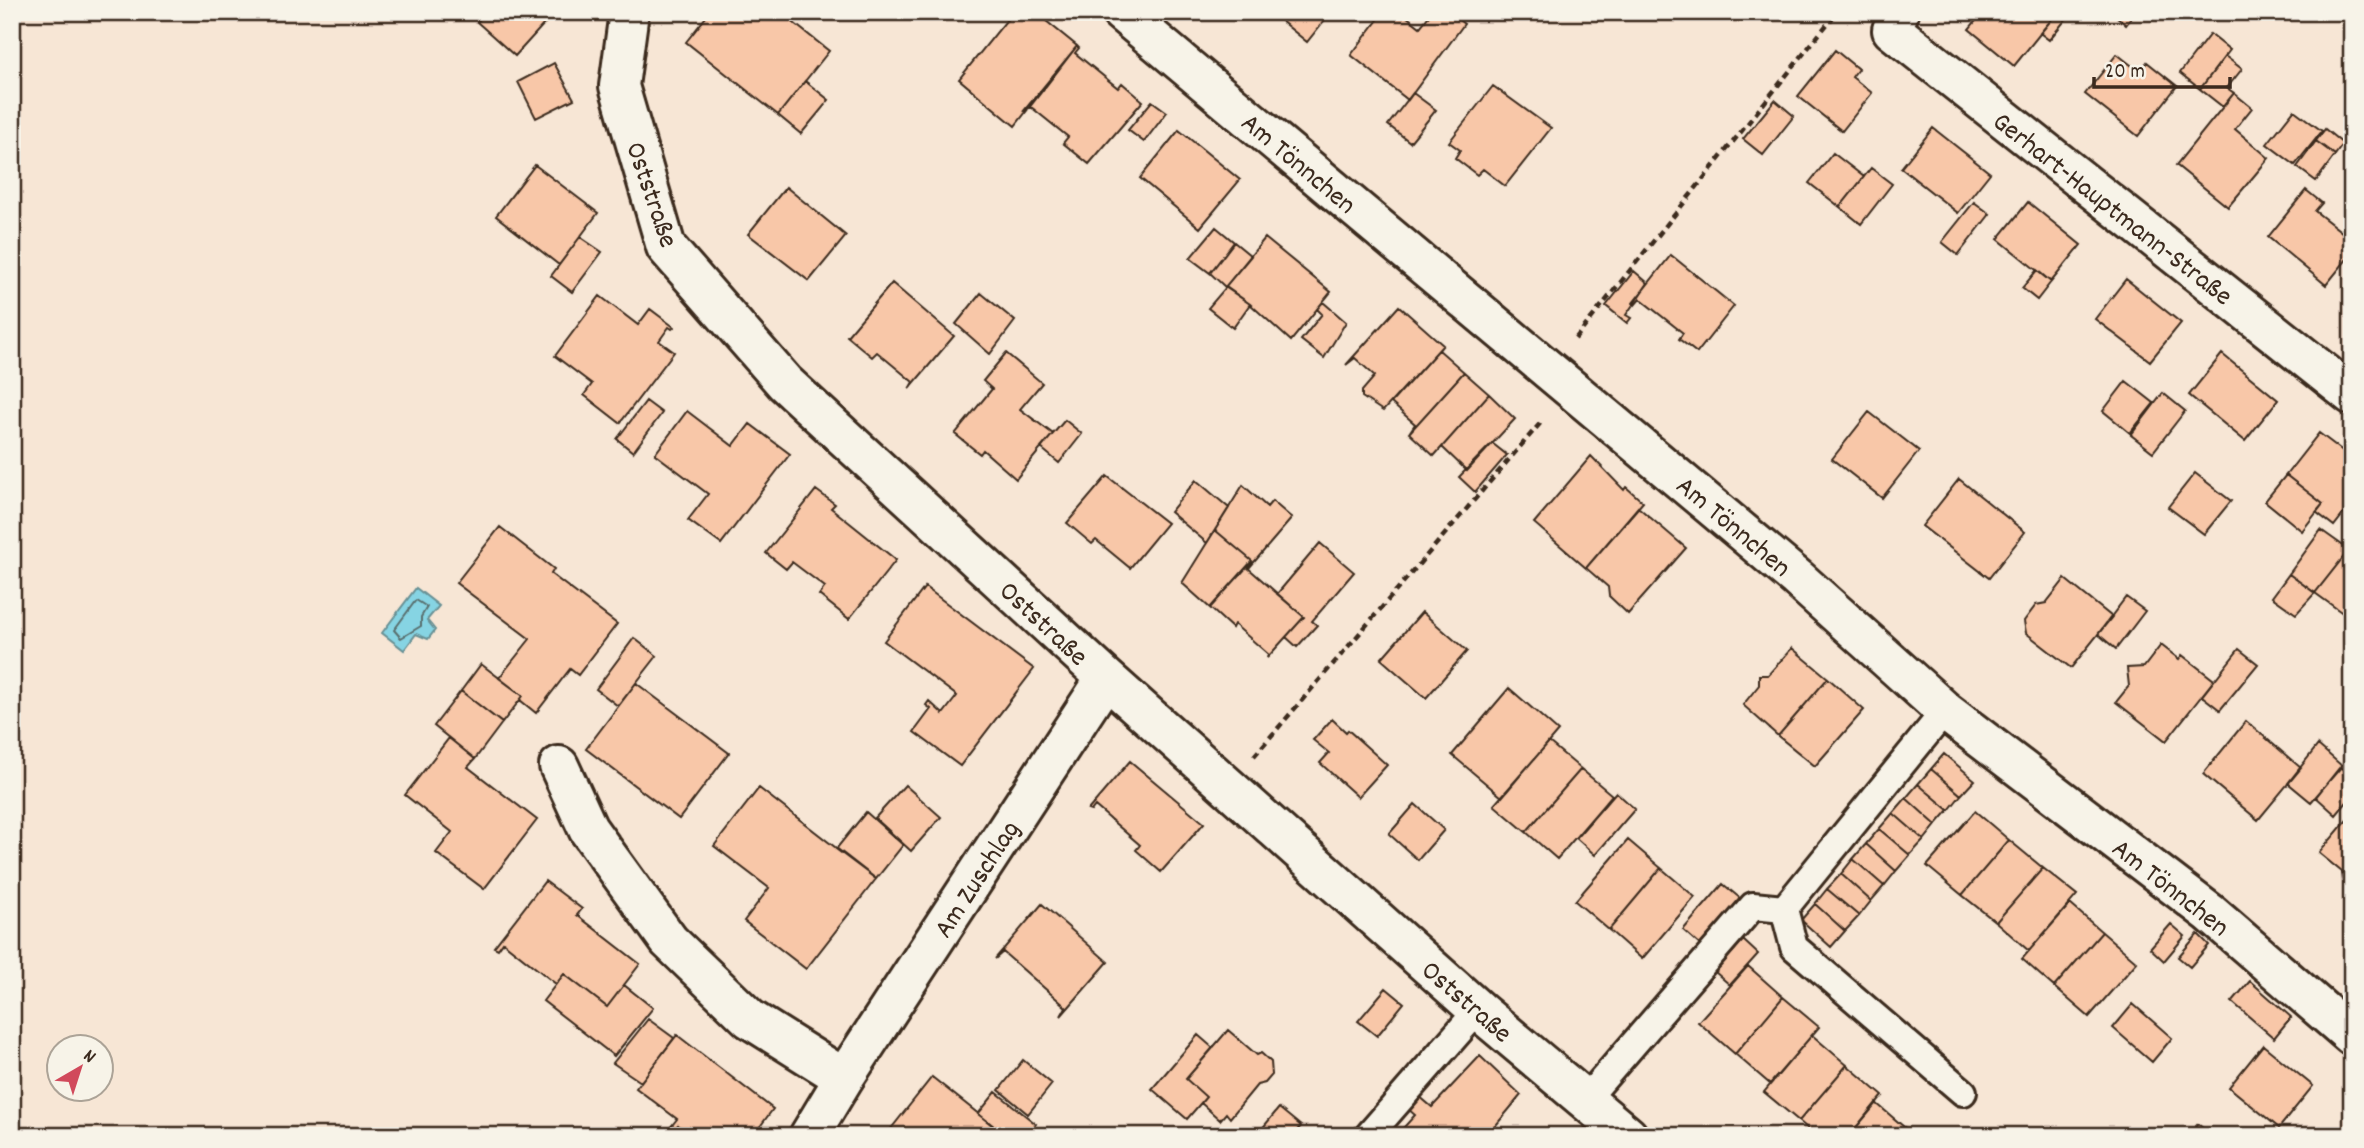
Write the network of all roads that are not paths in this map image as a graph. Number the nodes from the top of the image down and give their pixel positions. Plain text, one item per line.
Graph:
1 (629, 12) edge
2 (1121, 12) edge
3 (1899, 12) edge
4 (2352, 395) edge
5 (1106, 678) junction
6 (1945, 711) junction
7 (559, 766) dead end
8 (1784, 909) junction
9 (1478, 1010) junction
10 (2352, 1036) edge
11 (844, 1079) junction
12 (1963, 1092) dead end
13 (1585, 1100) junction
14 (809, 1136) edge
15 (1367, 1136) edge
16 (1628, 1136) edge

1 - 5 street, Oststraße
2 - 6 street, Am Tönnchen
3 - 4 street, Gerhart-Hauptmann-Straße
5 - 9 street, Oststraße
5 - 11 street, Am Zuschlag
6 - 8 lane
6 - 10 street, Am Tönnchen
7 - 11 street
8 - 12 lane
8 - 13 lane
9 - 13 street, Oststraße
9 - 15 lane
11 - 14 street, Am Zuschlag
13 - 16 street, Oststraße

